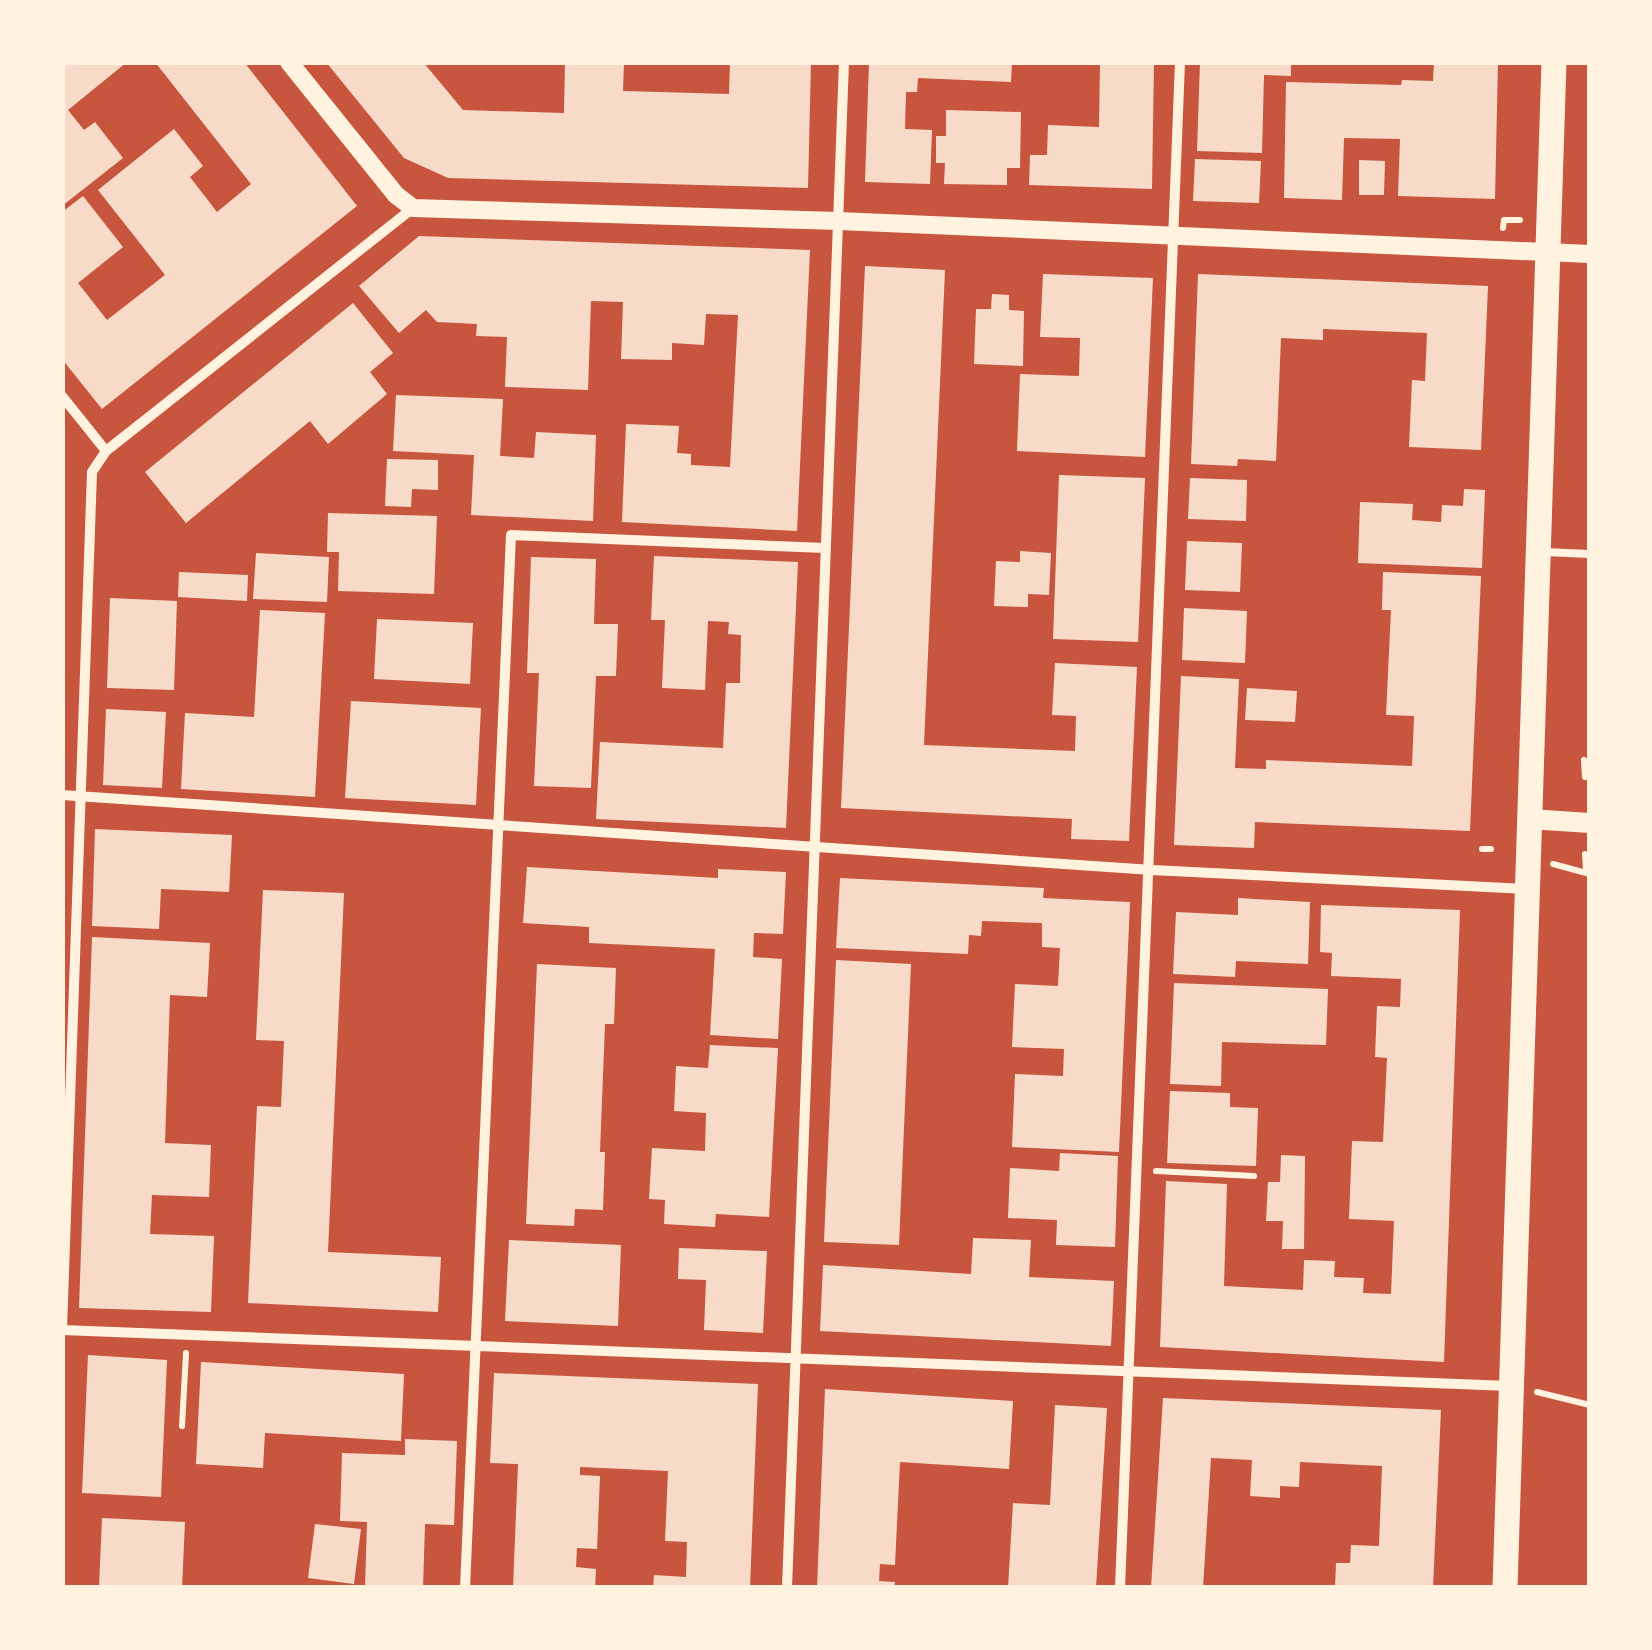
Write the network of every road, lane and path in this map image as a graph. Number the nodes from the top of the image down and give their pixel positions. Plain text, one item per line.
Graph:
1 (289, 62) edge
2 (844, 62) edge
3 (1180, 62) edge
4 (1554, 62) edge
5 (413, 208) junction
6 (1504, 220) dead end
7 (1520, 220) dead end
8 (839, 221) junction
9 (1175, 236) junction
10 (1548, 253) junction
11 (1590, 254) edge
12 (62, 396) edge
13 (106, 451) junction
14 (825, 548) junction
15 (1539, 552) junction
16 (1590, 554) edge
17 (1584, 760) dead end
18 (1585, 777) dead end
19 (62, 796) edge
20 (79, 796) junction
21 (1529, 819) junction
22 (499, 823) junction
23 (1590, 823) edge
24 (813, 844) junction
25 (1482, 848) dead end
26 (1491, 848) dead end
27 (1585, 854) dead end
28 (1571, 869) dead end
29 (1152, 870) junction
30 (1588, 872) edge
31 (1526, 889) junction
32 (1138, 1170) junction
33 (1254, 1176) dead end
34 (62, 1330) edge
35 (187, 1335) junction
36 (479, 1344) junction
37 (795, 1360) junction
38 (1132, 1373) junction
39 (1511, 1386) junction
40 (1590, 1405) edge
41 (182, 1426) dead end
42 (466, 1588) edge
43 (786, 1588) edge
44 (1120, 1588) edge
45 (1505, 1588) edge

1 - 5 street
2 - 8 street
3 - 9 street
4 - 10 main road
5 - 8 street
5 - 13 street
6 - 7 path
8 - 9 street
8 - 14 street
9 - 10 street
9 - 29 street
10 - 11 street
10 - 15 main road
12 - 13 street
13 - 20 street
14 - 22 street
14 - 24 street
15 - 16 lane
15 - 21 main road
17 - 18 path
19 - 20 street
20 - 22 street
20 - 34 street
21 - 23 main road
21 - 31 main road
22 - 24 street
22 - 36 street
24 - 29 street
24 - 37 street
25 - 26 path
27 - 30 path
28 - 30 path
29 - 31 street
29 - 32 street
31 - 39 main road
32 - 33 path
32 - 38 street
34 - 35 street
35 - 36 street
35 - 41 path
36 - 37 street
36 - 42 street
37 - 38 street
37 - 43 street
38 - 39 street
38 - 44 street
39 - 40 path
39 - 45 main road

